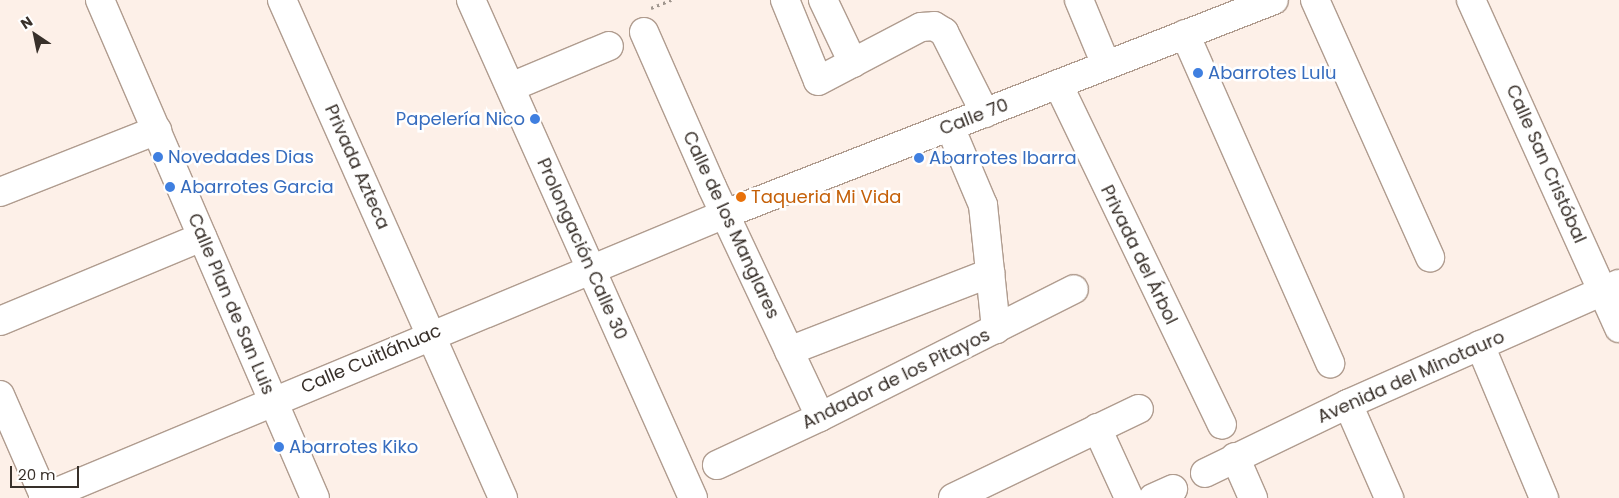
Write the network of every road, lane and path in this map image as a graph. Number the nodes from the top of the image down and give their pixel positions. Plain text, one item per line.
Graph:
1 (100, 0) edge
2 (282, 0) edge
3 (471, 0) edge
4 (786, 0) edge
5 (823, 0) edge
6 (1079, 0) edge
7 (1274, 0) edge
8 (1315, 0) edge
9 (1471, 0) edge
10 (1229, 8) edge
11 (644, 32) dead end
12 (1185, 34) junction
13 (609, 46) dead end
14 (853, 63) junction
15 (1106, 66) junction
16 (1058, 84) junction
17 (511, 87) junction
18 (985, 113) junction
19 (950, 127) junction
20 (157, 130) junction
21 (0, 192) edge
22 (725, 214) junction
23 (202, 237) junction
24 (1430, 256) dead end
25 (590, 268) junction
26 (990, 273) junction
27 (1611, 288) edge
28 (1074, 289) dead end
29 (0, 321) edge
30 (1619, 328) edge
31 (996, 329) junction
32 (431, 334) junction
33 (1480, 345) junction
34 (789, 351) junction
35 (1330, 363) dead end
36 (0, 395) edge
37 (273, 400) junction
38 (1348, 404) junction
39 (1139, 409) dead end
40 (820, 417) junction
41 (1222, 425) dead end
42 (1097, 428) junction
43 (1234, 457) junction
44 (717, 465) dead end
45 (1205, 473) dead end
46 (44, 498) edge
47 (314, 498) edge
48 (503, 498) edge
49 (693, 498) edge
50 (953, 498) edge
51 (1129, 498) edge
52 (1253, 498) edge
53 (1389, 498) edge
54 (1544, 498) edge

1 - 20 street, Calle Plan de San Luis
2 - 32 street, Privada Azteca
3 - 17 street, Prolongación Calle 30
4 - 14 street
5 - 14 street
6 - 15 street
7 - 10 street, Calle 70
8 - 24 street
9 - 27 street, Calle San Cristóbal
10 - 12 street, Calle 70
11 - 22 street, Calle de los Manglares
12 - 15 street, Calle 70
12 - 35 street
13 - 17 street
14 - 18 street
15 - 16 street, Calle 70
16 - 18 street, Calle 70
16 - 41 street, Privada del Árbol
17 - 25 street, Prolongación Calle 30
18 - 19 street, Calle 70
19 - 22 street, Calle 70
19 - 26 street
20 - 21 street
20 - 23 street, Calle Plan de San Luis
22 - 25 street, Calle 70
22 - 34 street, Calle de los Manglares
23 - 29 street
23 - 37 street, Calle Plan de San Luis
25 - 32 street, Calle Cuitláhuac
25 - 49 street, Prolongación Calle 30
26 - 31 street
26 - 34 street
27 - 30 street, Calle San Cristóbal
27 - 33 street, Avenida del Minotauro
28 - 31 street, Andador de los Pitayos
31 - 40 street, Andador de los Pitayos
32 - 37 street, Calle Cuitláhuac
32 - 48 street, Privada Azteca
33 - 38 street, Avenida del Minotauro
33 - 54 street
34 - 40 street, Calle de los Manglares
36 - 46 street
37 - 46 street, Calle Cuitláhuac
37 - 47 street, Calle Plan de San Luis
38 - 43 street, Avenida del Minotauro
38 - 53 street
39 - 42 street
40 - 44 street, Andador de los Pitayos
42 - 50 street
42 - 51 street
43 - 45 street, Avenida del Minotauro
43 - 52 street

